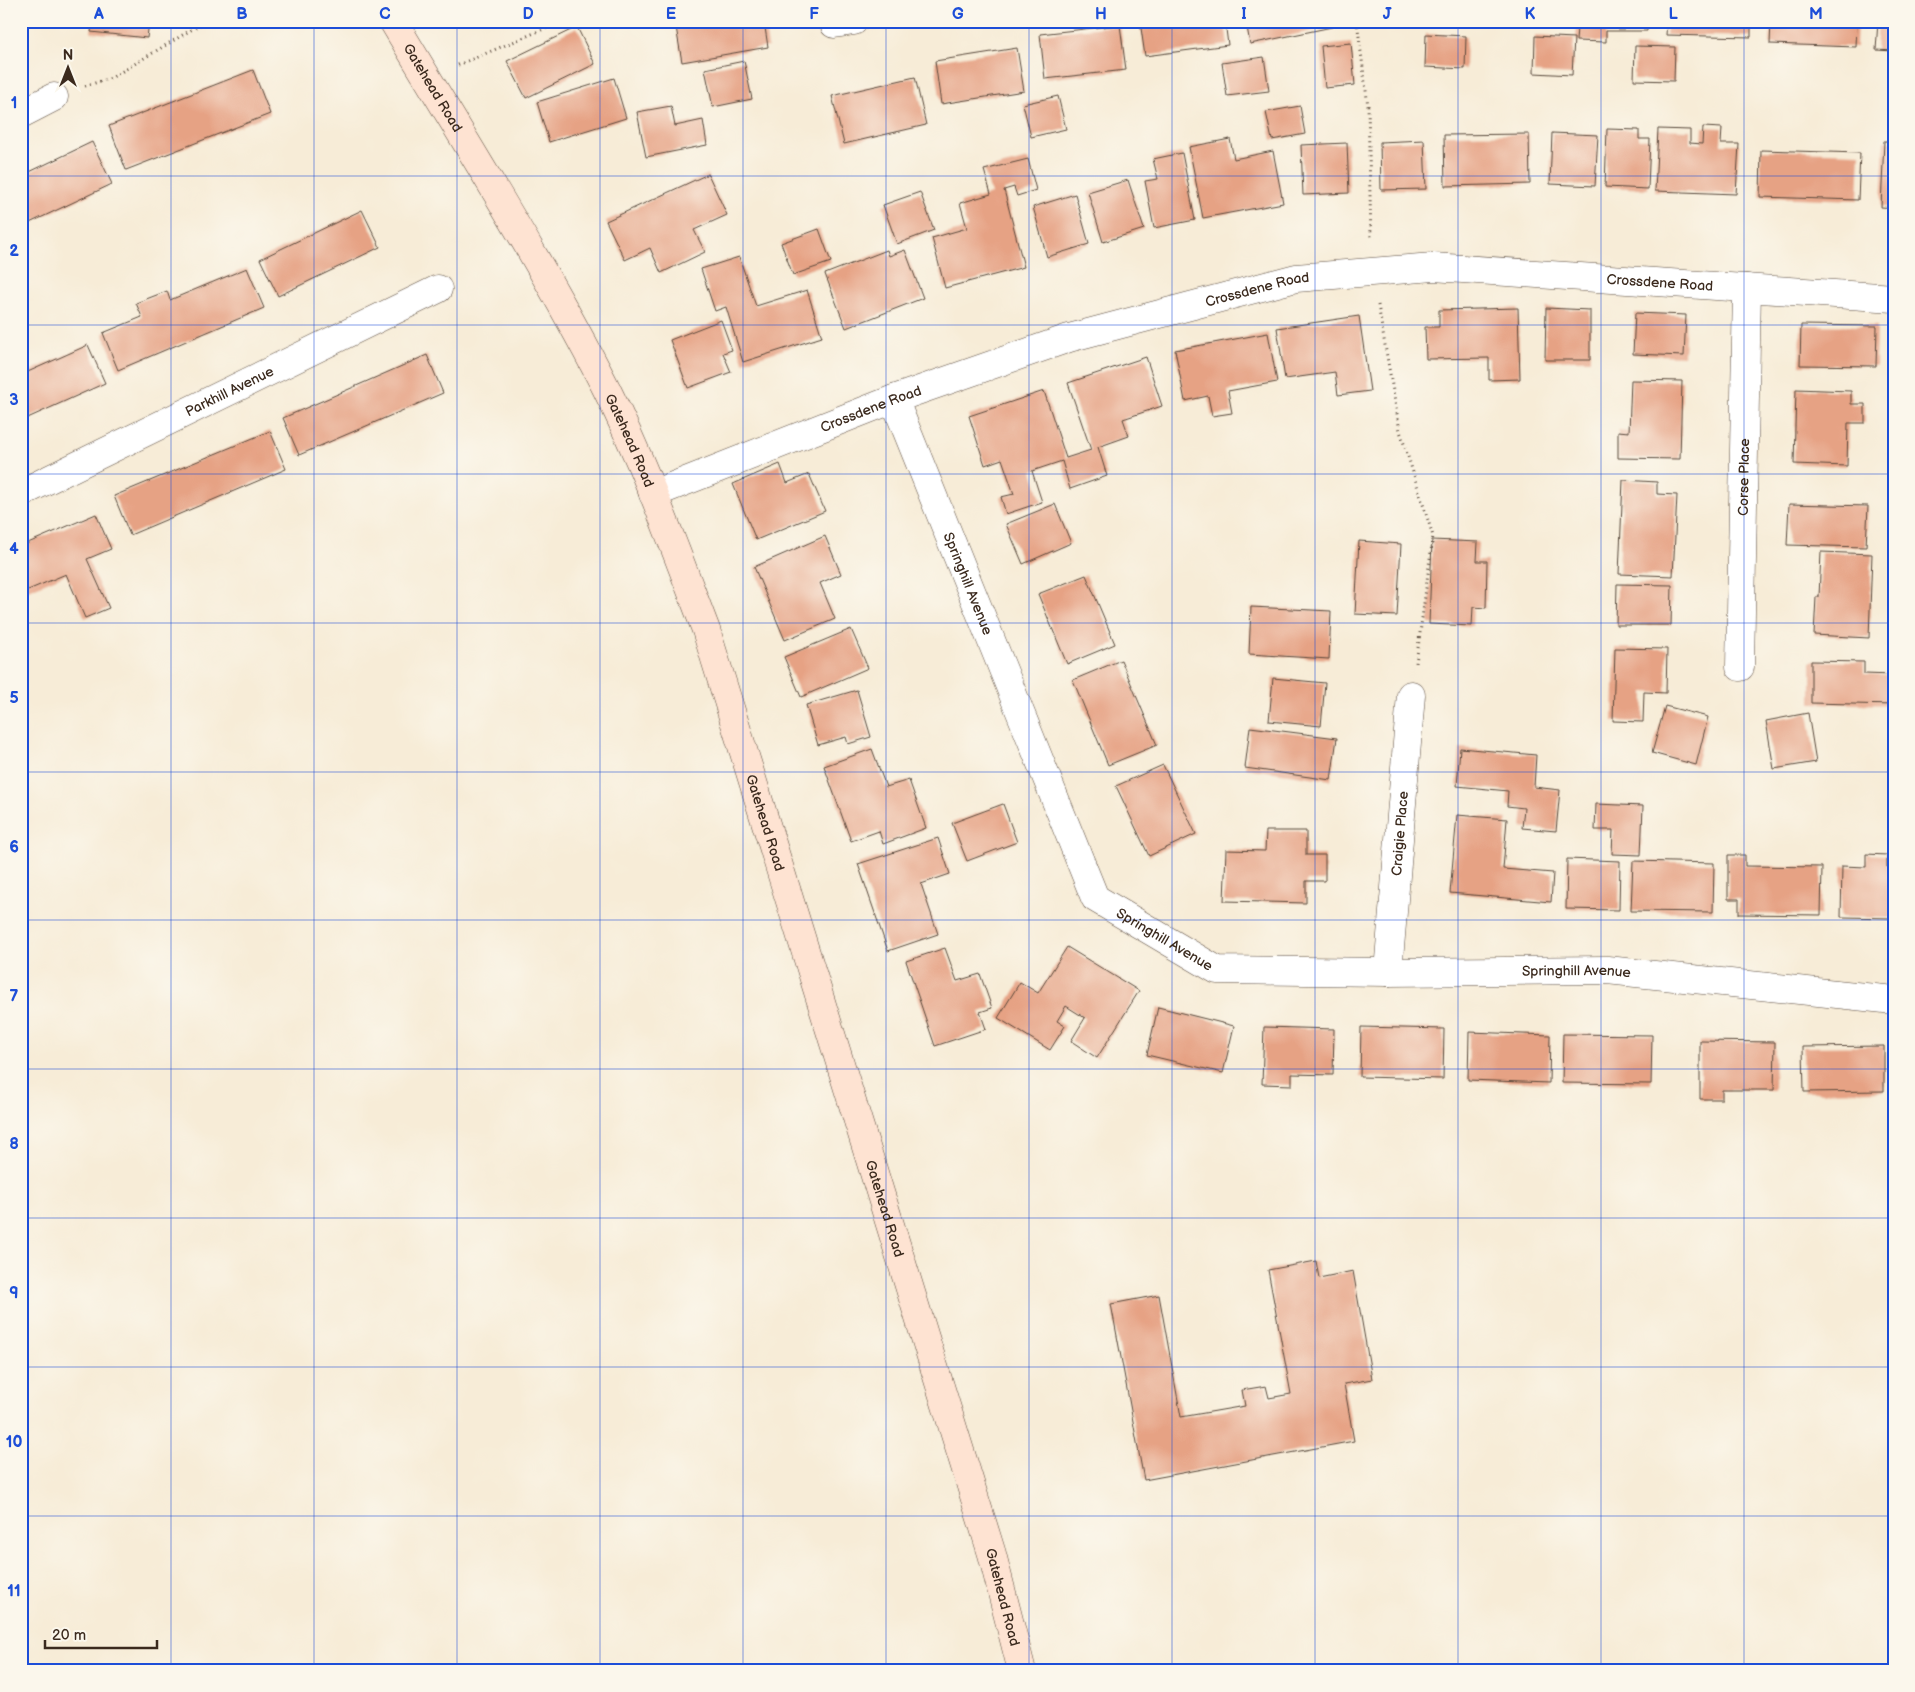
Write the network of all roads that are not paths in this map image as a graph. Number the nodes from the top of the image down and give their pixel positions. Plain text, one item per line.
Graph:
1 (393, 21) edge
2 (54, 97) road end
3 (21, 114) edge
4 (1747, 288) junction
5 (438, 289) dead end
6 (1894, 298) edge
7 (894, 399) junction
8 (21, 493) edge
9 (653, 494) junction
10 (1740, 667) dead end
11 (1411, 695) road end
12 (1388, 972) junction
13 (1894, 1000) edge
14 (1022, 1671) edge

1 - 9 main road, Gatehead Road
2 - 3 street
4 - 6 street, Crossdene Road
4 - 7 street, Crossdene Road
4 - 10 street, Corse Place
5 - 8 street, Parkhill Avenue
7 - 9 street, Crossdene Road
7 - 12 street, Springhill Avenue
9 - 14 main road, Gatehead Road
11 - 12 street, Craigie Place
12 - 13 street, Springhill Avenue

